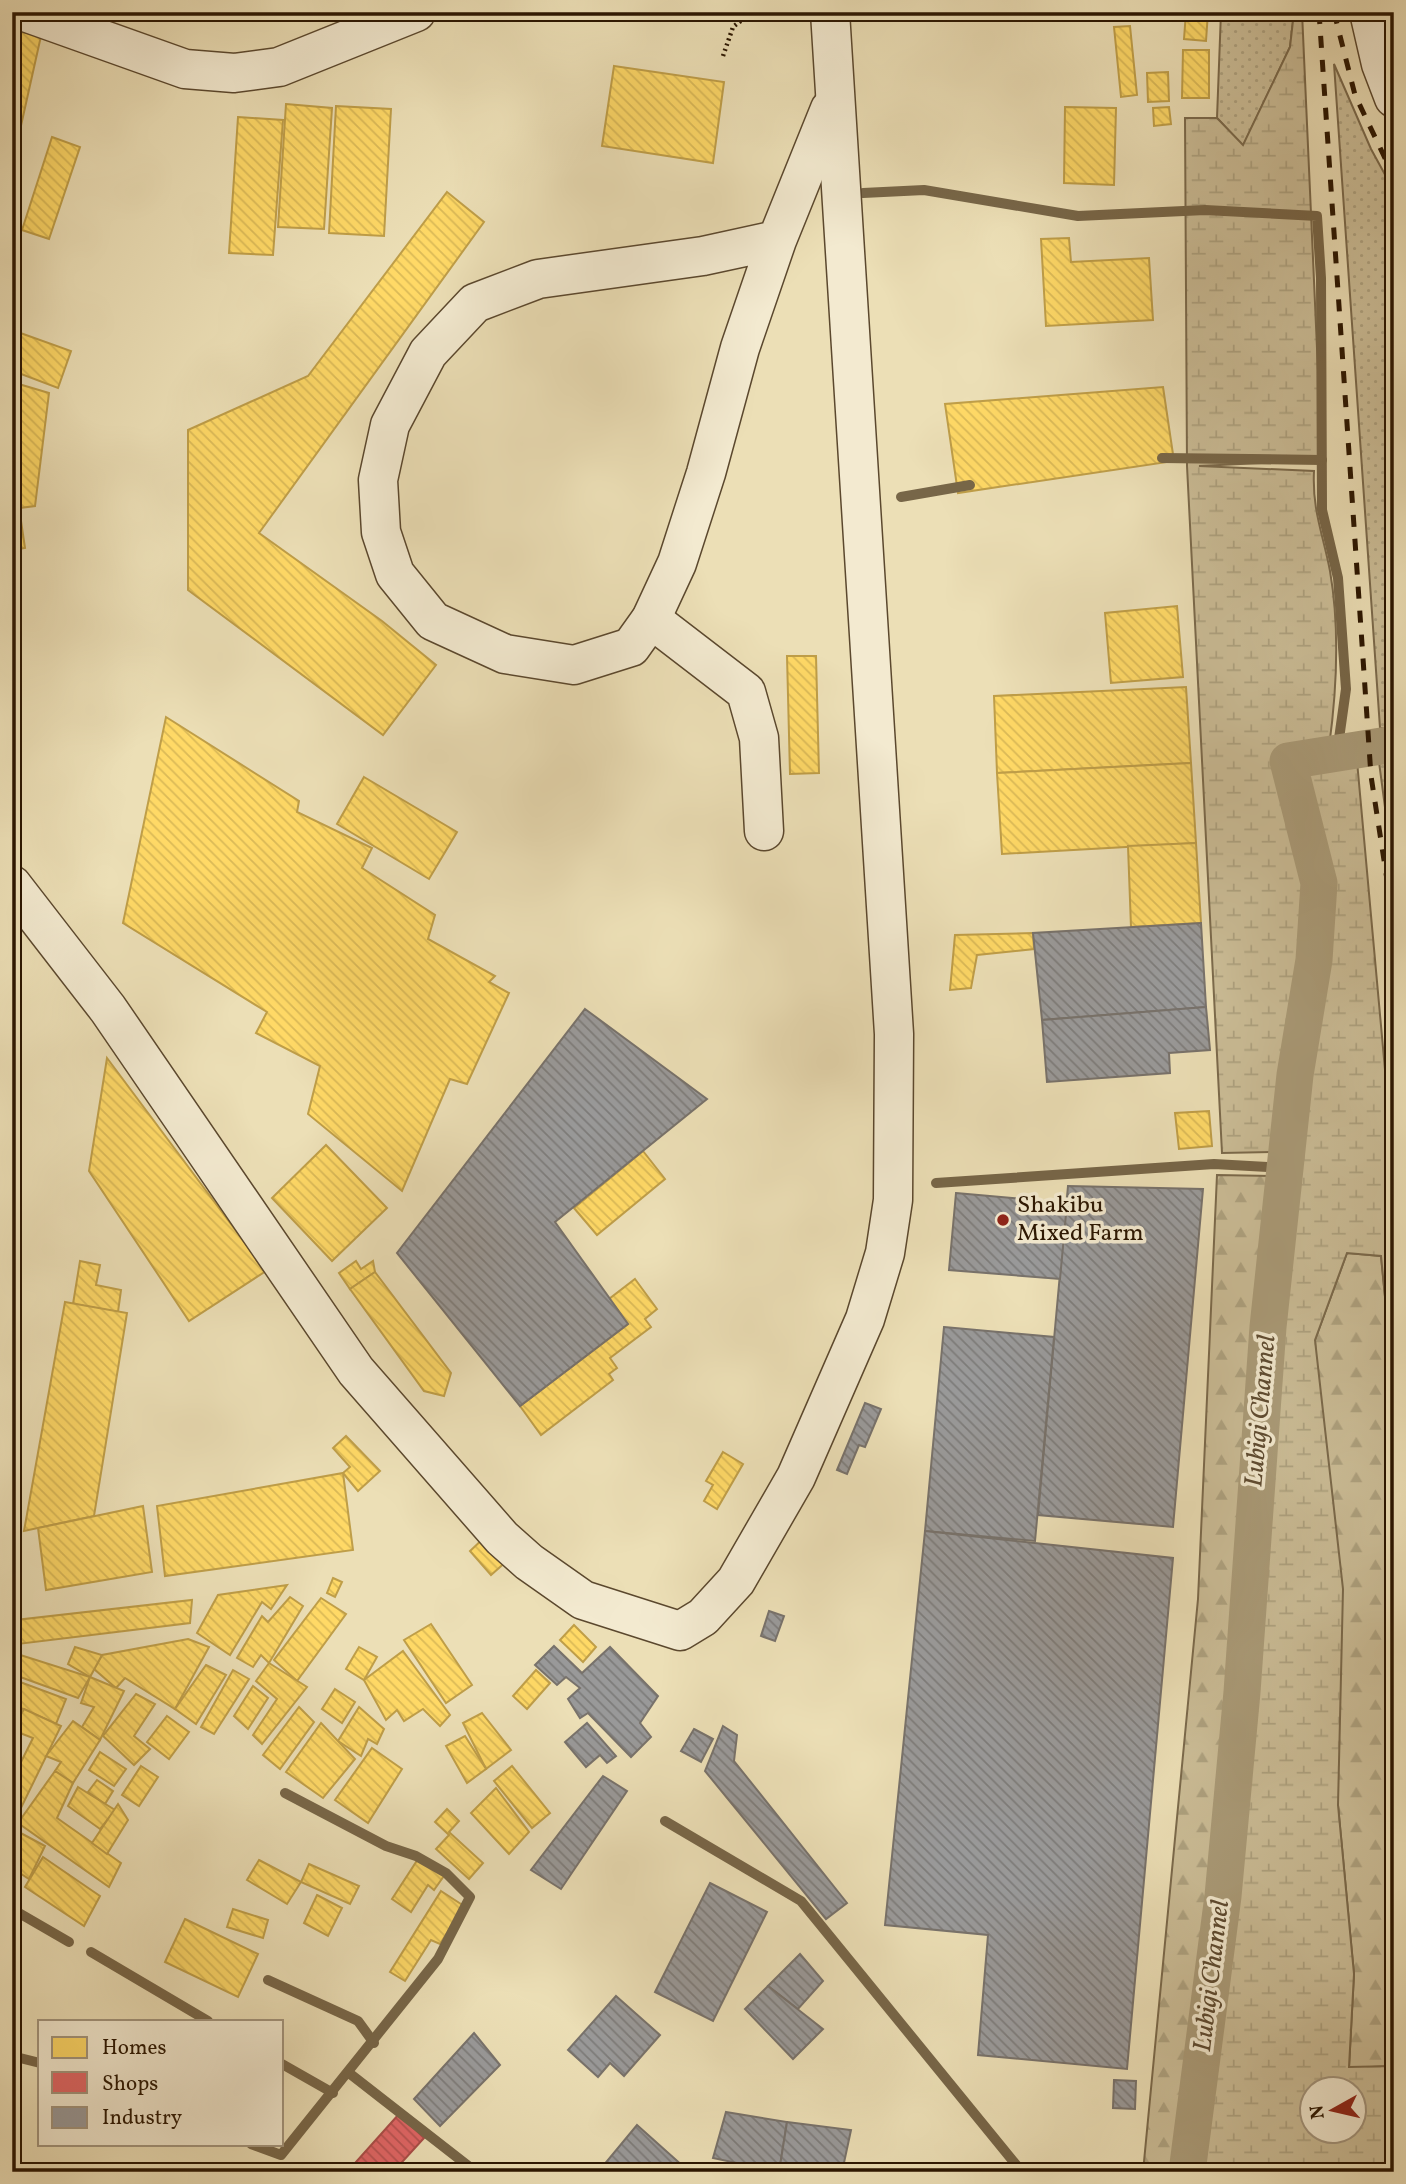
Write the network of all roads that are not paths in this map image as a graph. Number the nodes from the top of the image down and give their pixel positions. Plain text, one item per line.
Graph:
1 (25, 12) edge
2 (416, 12) edge
3 (830, 12) edge
4 (1369, 12) edge
5 (834, 98) junction
6 (1394, 99) edge
7 (777, 240) junction
8 (651, 619) junction
9 (764, 831) dead end
10 (12, 885) edge

1 - 2 street
3 - 5 street
4 - 6 street
5 - 7 street
5 - 10 street
7 - 8 street
7 - 8 street
8 - 9 street

